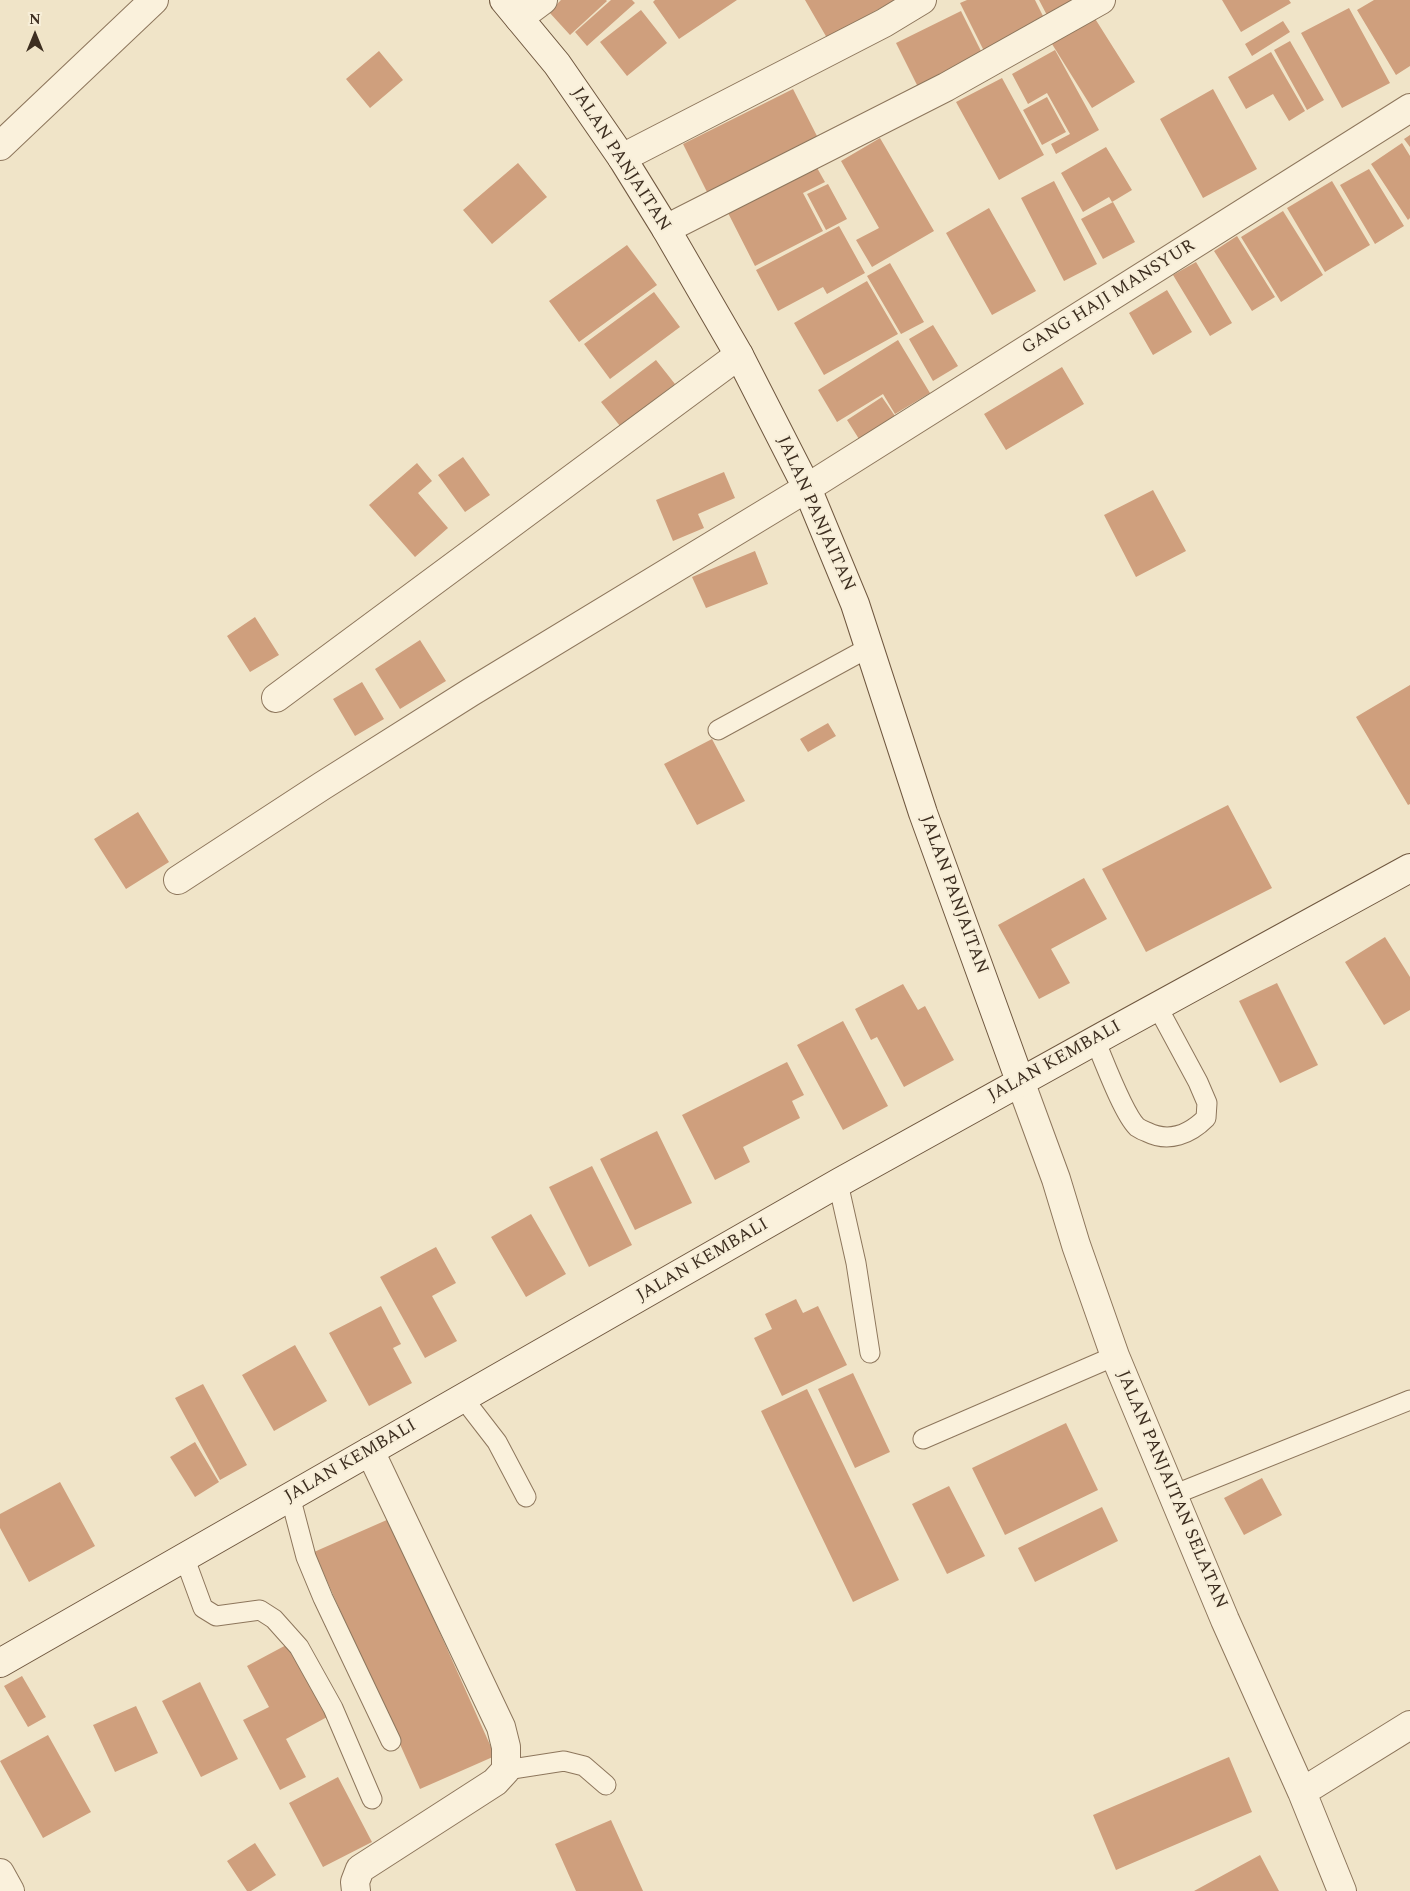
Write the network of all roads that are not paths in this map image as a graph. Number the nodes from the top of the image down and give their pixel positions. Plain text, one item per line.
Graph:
1 (154, 0) edge
2 (543, 0) edge
3 (922, 0) edge
4 (1101, 0) edge
5 (511, 9) edge
6 (1410, 108) edge
7 (0, 146) edge
8 (622, 158) junction
9 (666, 230) junction
10 (739, 355) junction
11 (807, 488) junction
12 (870, 647) junction
13 (276, 698) dead end
14 (718, 730) dead end
15 (1410, 868) edge
16 (178, 880) dead end
17 (1157, 1006) junction
18 (1095, 1040) junction
19 (1020, 1081) junction
20 (838, 1183) junction
21 (870, 1353) dead end
22 (1115, 1356) junction
23 (463, 1398) junction
24 (1410, 1400) edge
25 (923, 1439) dead end
26 (370, 1451) junction
27 (1173, 1495) junction
28 (290, 1496) junction
29 (526, 1497) dead end
30 (185, 1559) junction
31 (0, 1663) edge
32 (1410, 1724) edge
33 (391, 1741) dead end
34 (506, 1770) junction
35 (606, 1785) dead end
36 (1302, 1792) junction
37 (372, 1799) dead end
38 (0, 1873) edge
39 (10, 1891) edge
40 (356, 1891) edge
41 (1342, 1891) edge

1 - 7 street
2 - 5 street
3 - 8 street
4 - 9 street
5 - 8 street, JALAN PANJAITAN
6 - 11 street, GANG HAJI MANSYUR
8 - 9 street, JALAN PANJAITAN
9 - 10 street, JALAN PANJAITAN
10 - 11 street, JALAN PANJAITAN
10 - 13 street
11 - 12 street, JALAN PANJAITAN
11 - 16 street, GANG HAJI MANSYUR
12 - 14 lane
12 - 19 street, JALAN PANJAITAN
15 - 17 street, JALAN KEMBALI
17 - 18 street, JALAN KEMBALI
17 - 18 lane
18 - 19 street, JALAN KEMBALI
19 - 20 street, JALAN KEMBALI
19 - 22 street, JALAN PANJAITAN SELATAN
20 - 21 lane
20 - 23 street, JALAN KEMBALI
22 - 25 lane
22 - 27 street, JALAN PANJAITAN SELATAN
23 - 26 street, JALAN KEMBALI
23 - 29 lane
24 - 27 lane
26 - 28 street, JALAN KEMBALI
26 - 34 street
27 - 36 street, JALAN PANJAITAN SELATAN
28 - 30 street, JALAN KEMBALI
28 - 33 lane
30 - 31 street, JALAN KEMBALI
30 - 37 lane
32 - 36 street
34 - 35 lane
34 - 40 street
36 - 41 street, JALAN PANJAITAN SELATAN
38 - 39 street

